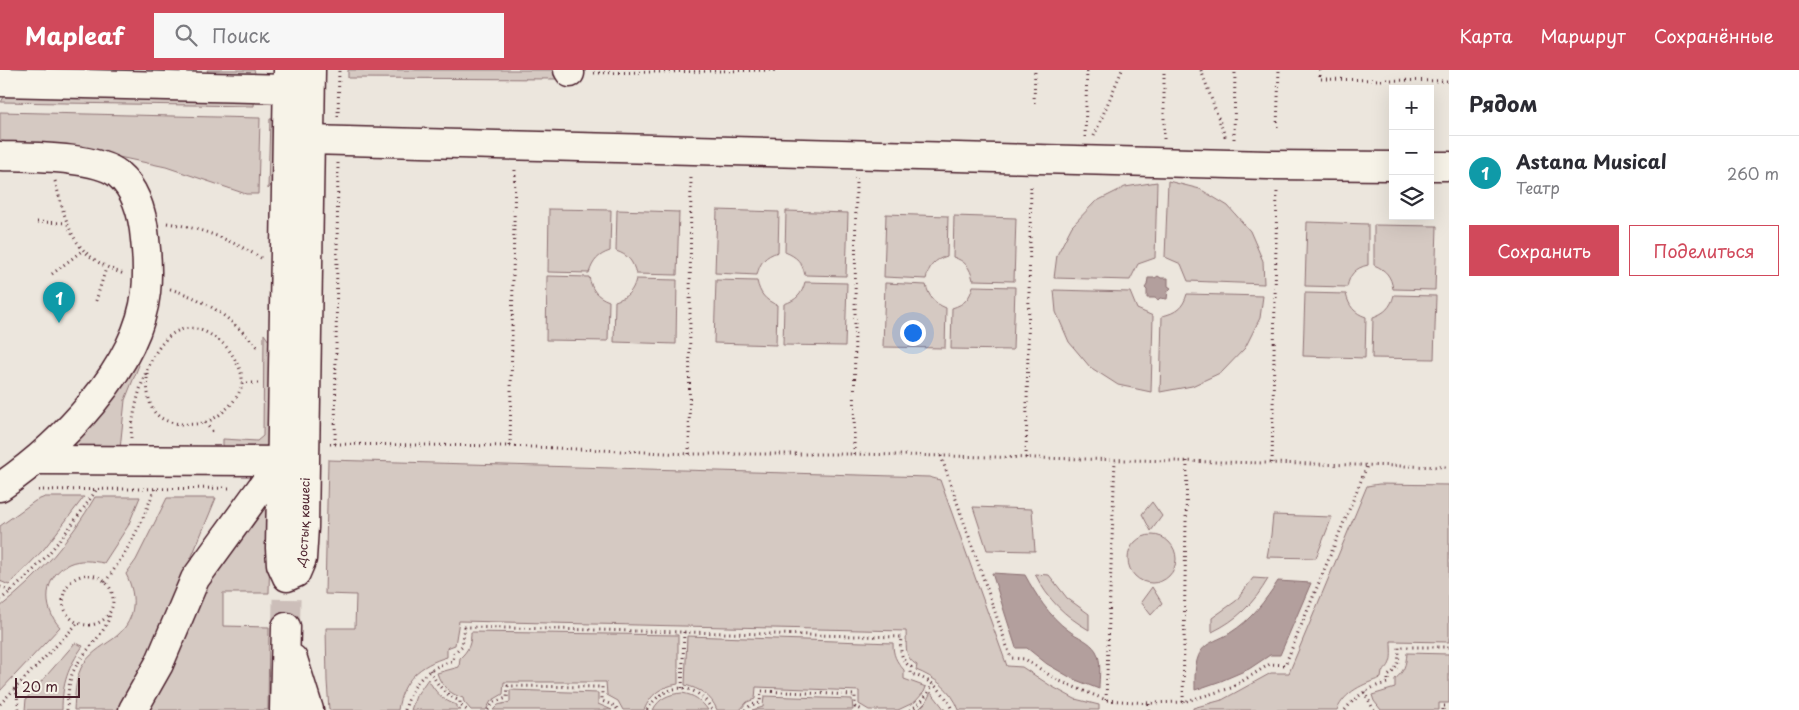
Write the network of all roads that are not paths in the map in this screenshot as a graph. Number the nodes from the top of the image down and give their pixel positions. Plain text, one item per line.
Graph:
1 (311, 70) edge
2 (288, 79) edge
3 (0, 82) edge
4 (309, 140) junction
5 (0, 156) edge
6 (1389, 166) edge
7 (1434, 166) edge
8 (1449, 166) edge
9 (297, 455) junction
10 (37, 460) junction
11 (0, 486) edge
12 (133, 710) edge
13 (284, 710) edge
14 (309, 710) edge

1 - 4 street
2 - 3 street
2 - 9 street
4 - 6 street
4 - 9 street
5 - 10 street
7 - 8 street
9 - 10 street
9 - 12 street
10 - 11 street
13 - 14 street

